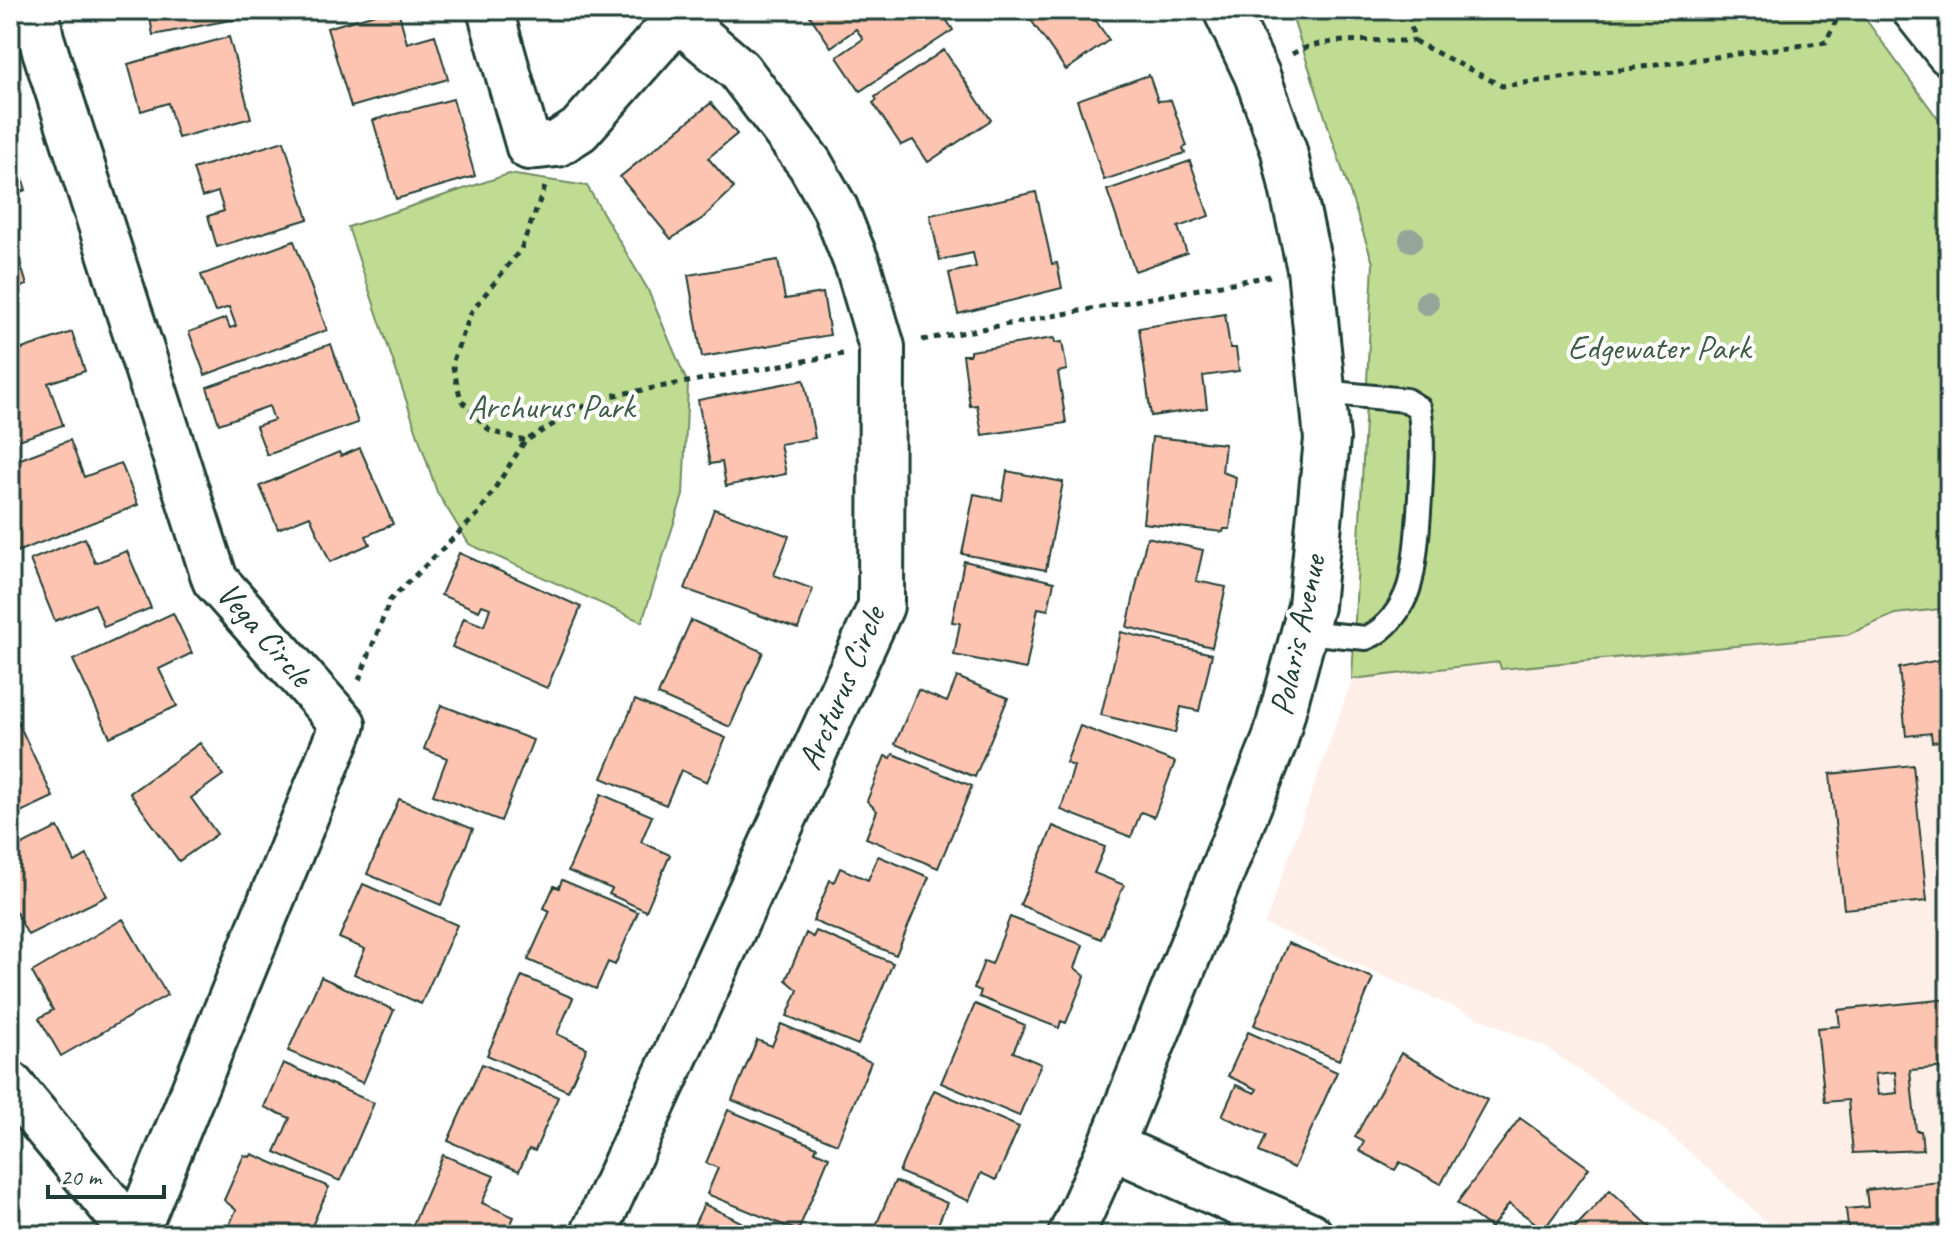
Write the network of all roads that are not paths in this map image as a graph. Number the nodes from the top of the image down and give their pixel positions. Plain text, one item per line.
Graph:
1 (36, 10) edge
2 (490, 10) edge
3 (1226, 10) edge
4 (1915, 10) edge
5 (673, 14) edge
6 (1949, 53) edge
7 (1322, 392) junction
8 (1303, 632) junction
9 (10, 1084) edge
10 (1111, 1146) junction
11 (135, 1235) edge
12 (593, 1235) edge
13 (1071, 1235) edge
14 (1310, 1235) edge

1 - 11 street, Vega Circle
2 - 5 street, Arcturus Circle
3 - 7 street, Polaris Avenue
4 - 6 street
5 - 12 street, Arcturus Circle
7 - 8 street, Polaris Avenue
7 - 8 lane
8 - 10 street, Polaris Avenue
9 - 11 street
10 - 13 street, Polaris Avenue
10 - 14 street

